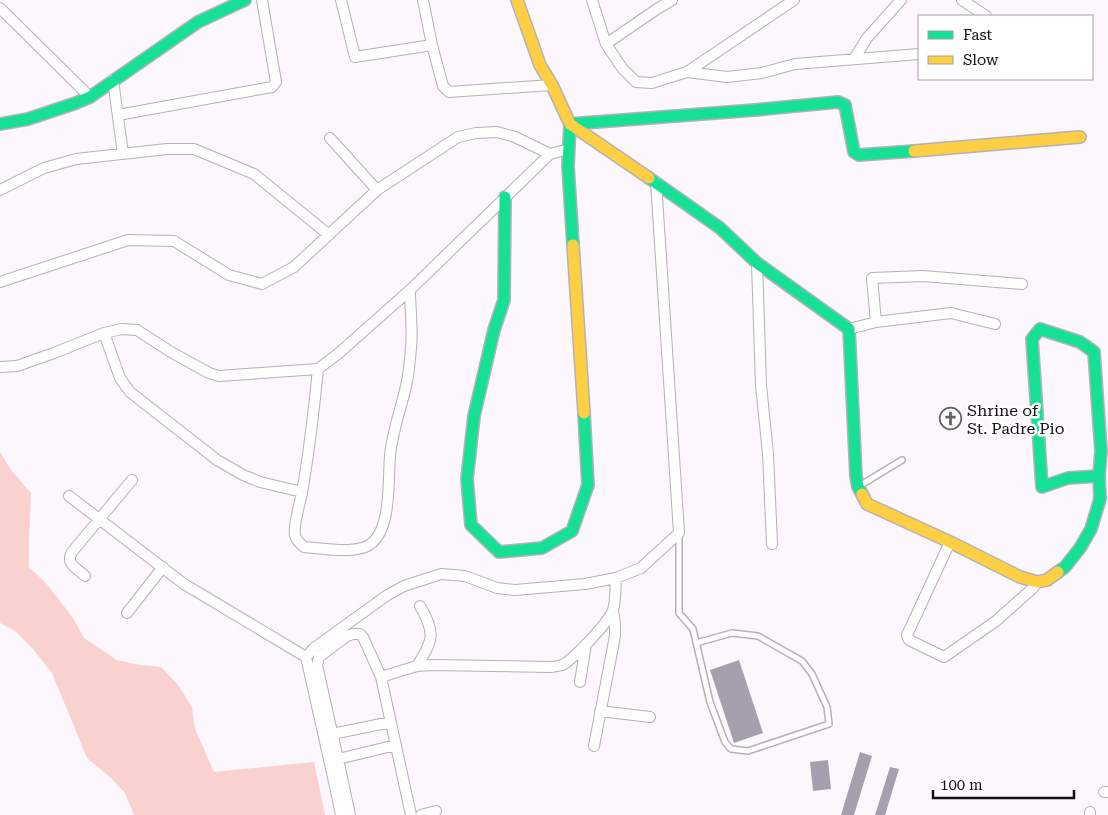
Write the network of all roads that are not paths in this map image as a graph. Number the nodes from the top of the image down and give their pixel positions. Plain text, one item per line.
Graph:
1 (218, 0) edge
2 (245, 0) edge
3 (262, 0) edge
4 (341, 0) edge
5 (423, 0) edge
6 (518, 0) edge
7 (592, 0) edge
8 (672, 0) edge
9 (794, 0) edge
10 (901, 0) edge
11 (962, 0) edge
12 (0, 8) edge
13 (218, 13) junction
14 (984, 15) edge
15 (606, 44) junction
16 (432, 45) junction
17 (918, 54) edge
18 (854, 59) junction
19 (687, 72) junction
20 (113, 80) junction
21 (552, 85) junction
22 (90, 97) junction
23 (118, 115) junction
24 (0, 124) edge
25 (570, 124) junction
26 (1080, 137) dead end
27 (330, 138) dead end
28 (569, 149) junction
29 (123, 154) junction
30 (550, 154) junction
31 (656, 182) junction
32 (0, 190) edge
33 (377, 190) junction
34 (505, 197) junction
35 (329, 235) junction
36 (757, 263) junction
37 (0, 282) edge
38 (1022, 284) dead end
39 (410, 290) junction
40 (876, 322) junction
41 (995, 324) dead end
42 (849, 329) junction
43 (104, 333) junction
44 (0, 367) edge
45 (318, 369) junction
46 (1104, 438) edge
47 (902, 460) dead end
48 (1099, 476) junction
49 (132, 480) dead end
50 (858, 487) junction
51 (302, 492) junction
52 (69, 496) dead end
53 (100, 520) junction
54 (679, 533) junction
55 (950, 542) junction
56 (772, 544) dead end
57 (163, 568) junction
58 (85, 576) dead end
59 (616, 578) junction
60 (1037, 582) junction
61 (420, 606) dead end
62 (613, 610) junction
63 (127, 613) dead end
64 (696, 643) junction
65 (586, 644) junction
66 (306, 657) junction
67 (417, 666) junction
68 (381, 677) junction
69 (580, 682) dead end
70 (600, 711) junction
71 (650, 717) dead end
72 (391, 722) junction
73 (332, 734) junction
74 (396, 745) junction
75 (594, 746) dead end
76 (338, 759) junction
77 (436, 811) dead end
78 (341, 815) edge
79 (350, 815) edge
80 (411, 815) edge
81 (421, 815) edge

1 - 13 street
2 - 13 street
3 - 23 street
4 - 16 street
5 - 16 street
6 - 21 street
7 - 15 street
8 - 15 street
9 - 19 street
10 - 18 street
11 - 14 street
12 - 22 street
13 - 20 street
15 - 19 street
16 - 21 street
17 - 18 street
18 - 19 street
20 - 22 street
20 - 23 street
21 - 25 street
22 - 24 street
23 - 29 street
25 - 26 street
25 - 28 street
25 - 31 street
27 - 33 street
28 - 30 street
28 - 34 street
29 - 32 street
29 - 35 street
30 - 33 street
30 - 34 street
31 - 36 street
31 - 54 street
33 - 35 street
34 - 39 street
35 - 37 street
36 - 42 street
36 - 56 street
38 - 40 street
39 - 45 street
39 - 51 street
40 - 41 street
40 - 42 street
42 - 50 street
43 - 44 street
43 - 45 street
43 - 51 street
45 - 51 street
46 - 48 street
46 - 48 street
47 - 50 lane
48 - 60 street
49 - 53 street
50 - 55 street
52 - 53 street
53 - 57 street
53 - 58 street
54 - 59 street
54 - 64 lane
55 - 60 street
55 - 60 street
57 - 63 street
57 - 66 street
59 - 62 street
59 - 66 street
61 - 67 street
62 - 65 street
62 - 70 street
64 - 64 lane
65 - 67 street
65 - 69 street
66 - 78 street
67 - 68 street
68 - 72 street
68 - 73 street
70 - 71 street
70 - 75 street
72 - 73 street
72 - 74 street
73 - 76 street
74 - 76 street
74 - 80 street
76 - 79 street
77 - 81 street

